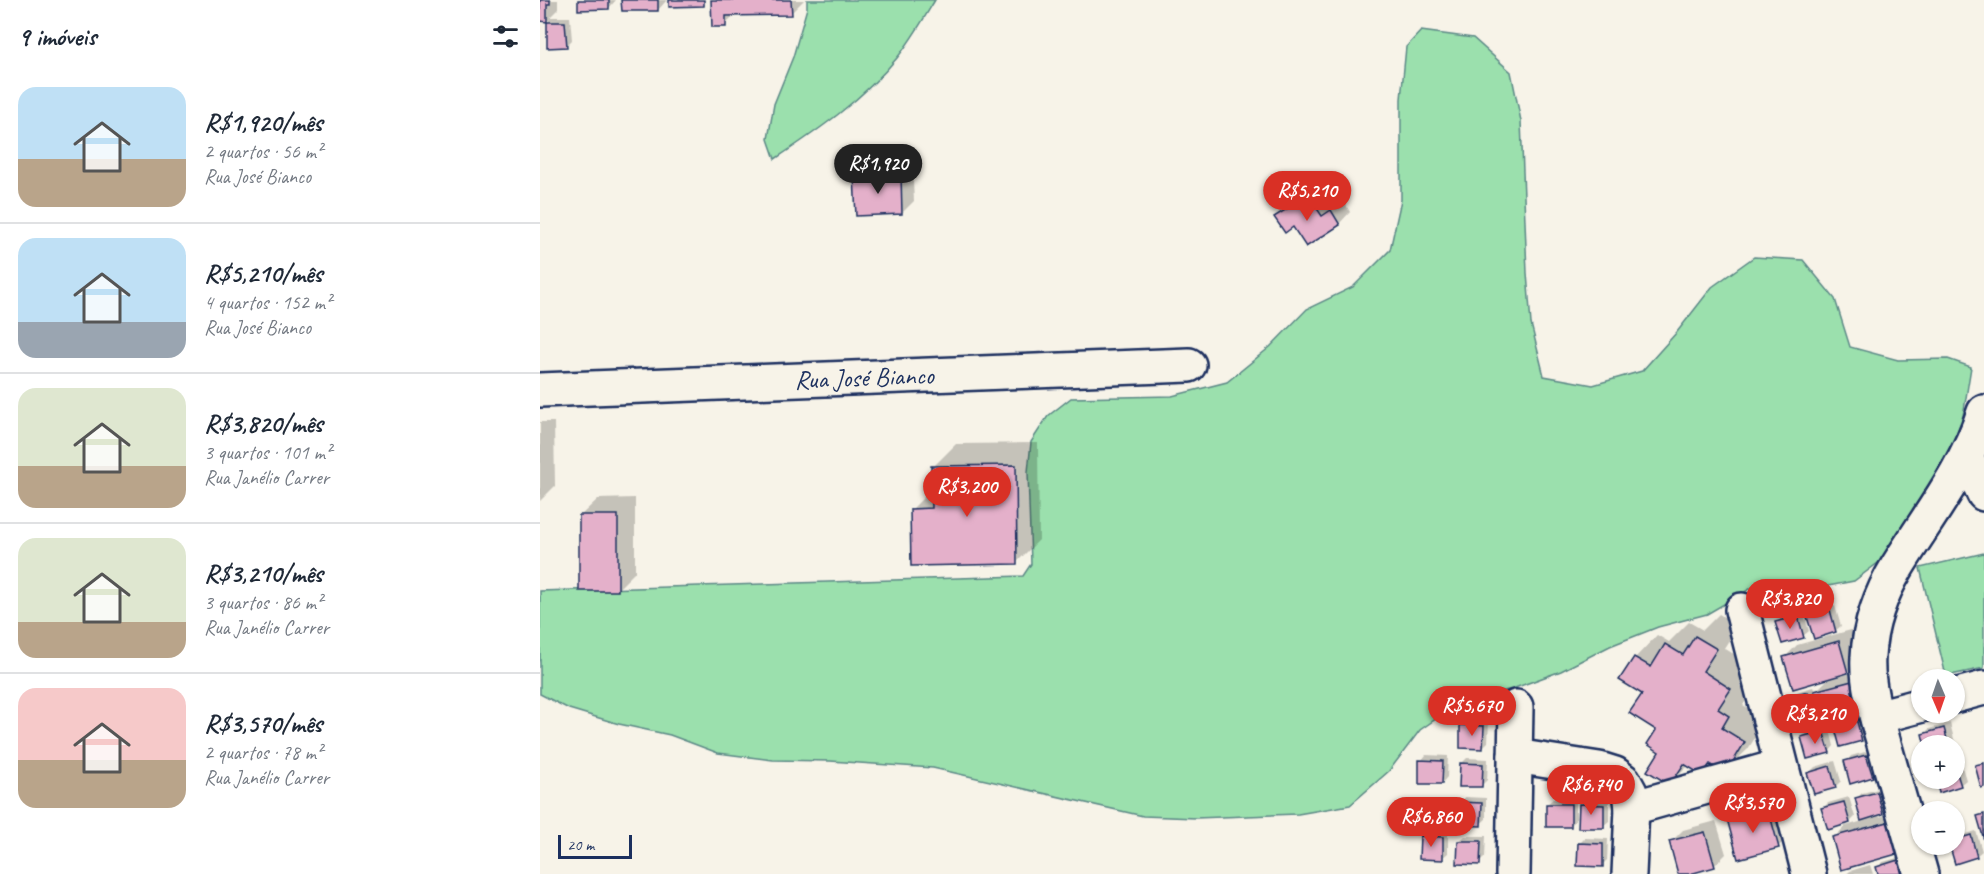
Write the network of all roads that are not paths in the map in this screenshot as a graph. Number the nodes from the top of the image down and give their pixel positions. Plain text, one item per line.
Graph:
1 (1189, 365) dead end
2 (540, 390) edge
3 (1984, 412) edge
4 (1966, 456) junction
5 (1984, 494) edge
6 (1742, 610) dead end
7 (1984, 688) edge
8 (1965, 693) edge
9 (1516, 707) dead end
10 (1911, 708) edge
11 (1877, 717) junction
12 (1515, 756) junction
13 (1781, 766) junction
14 (1632, 808) junction
15 (1513, 874) edge
16 (1629, 874) edge
17 (1809, 874) edge
18 (1921, 874) edge

1 - 2 street, Rua José Bianco
3 - 4 street
4 - 5 street
4 - 11 street
6 - 13 street
7 - 8 street
9 - 12 street
10 - 11 street
11 - 18 street
12 - 14 street
12 - 15 street
13 - 14 street
13 - 17 street
14 - 16 street

